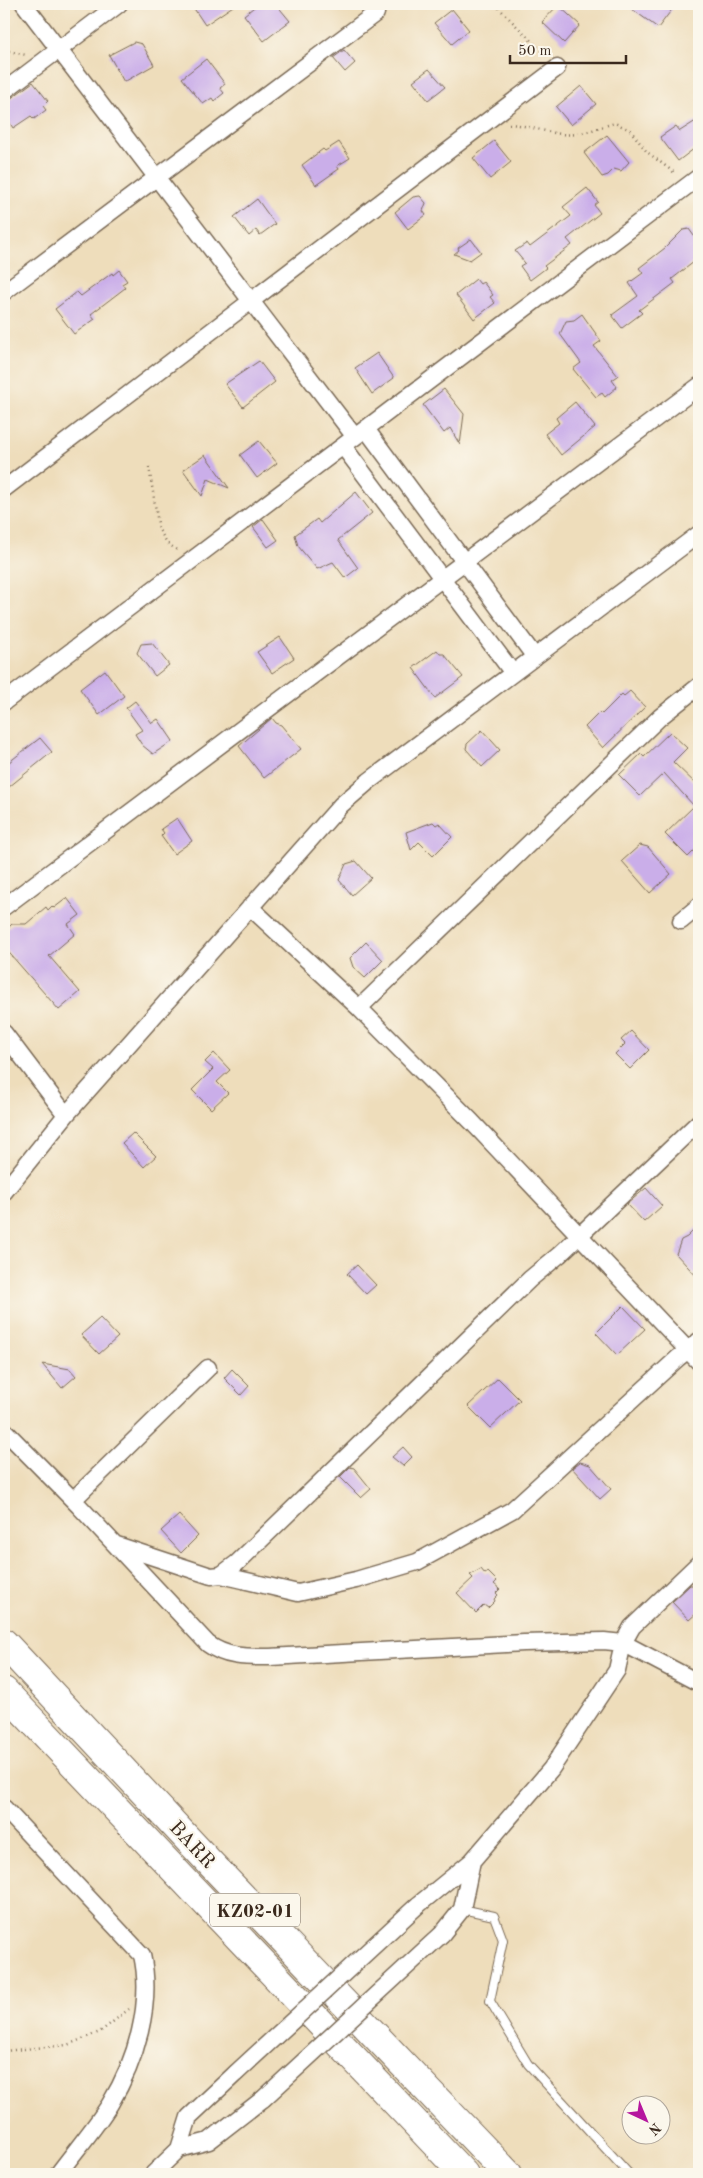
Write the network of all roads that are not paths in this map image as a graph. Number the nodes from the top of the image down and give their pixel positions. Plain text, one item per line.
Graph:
1 (24, 4) edge
2 (119, 4) edge
3 (376, 13) dead end
4 (59, 49) junction
5 (557, 68) road end
6 (4, 91) edge
7 (156, 177) junction
8 (695, 180) edge
9 (4, 292) edge
10 (251, 301) junction
11 (699, 386) edge
12 (355, 437) junction
13 (4, 489) edge
14 (699, 534) edge
15 (464, 562) junction
16 (442, 579) junction
17 (535, 657) junction
18 (513, 674) junction
19 (699, 686) edge
20 (4, 702) edge
21 (699, 906) edge
22 (4, 907) edge
23 (250, 907) junction
24 (681, 921) dead end
25 (359, 1008) junction
26 (4, 1033) edge
27 (66, 1115) junction
28 (695, 1130) edge
29 (4, 1192) edge
30 (578, 1236) junction
31 (696, 1351) edge
32 (208, 1368) dead end
33 (4, 1430) edge
34 (73, 1500) junction
35 (115, 1545) junction
36 (699, 1563) edge
37 (221, 1575) junction
38 (4, 1643) edge
39 (623, 1643) junction
40 (699, 1683) edge
41 (4, 1691) edge
42 (4, 1808) edge
43 (472, 1861) junction
44 (462, 1909) junction
45 (179, 2150) junction
46 (58, 2174) edge
47 (152, 2174) edge
48 (464, 2174) edge
49 (508, 2174) edge
50 (629, 2174) edge

1 - 4 street
2 - 4 street
3 - 7 street
4 - 6 street
4 - 7 street
5 - 10 street
7 - 9 street
7 - 10 street
8 - 12 street
10 - 12 street
10 - 13 street
11 - 15 street
12 - 15 street
12 - 16 street
12 - 20 street
14 - 17 street
15 - 16 street
15 - 17 street
16 - 18 street
16 - 22 street
17 - 18 street
18 - 23 street
19 - 25 street
21 - 24 street
23 - 25 street
23 - 27 street
25 - 30 street
26 - 27 street
27 - 29 street
28 - 30 street
30 - 31 street
30 - 37 street
31 - 37 street
32 - 34 street
33 - 34 street
34 - 35 street
35 - 37 street
35 - 39 street
36 - 39 street
38 - 49 highway, BARR / KZ02-01
39 - 40 street
39 - 43 street
41 - 48 highway, BARR / KZ02-01
42 - 46 street
43 - 44 street
43 - 45 street, bridge
44 - 45 street, bridge
44 - 50 lane
45 - 47 street

